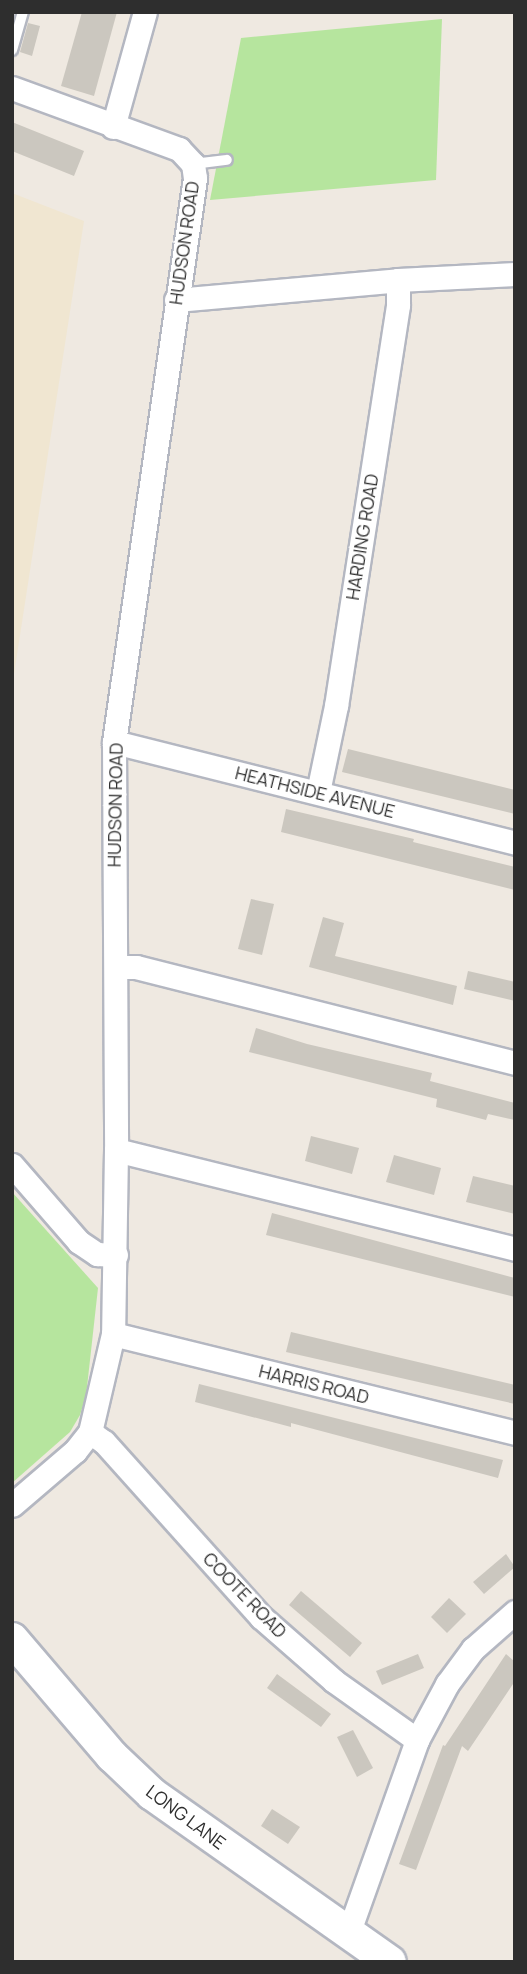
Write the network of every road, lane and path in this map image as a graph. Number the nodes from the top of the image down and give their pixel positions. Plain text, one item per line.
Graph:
1 (23, 12) edge
2 (145, 12) edge
3 (12, 50) edge
4 (12, 88) edge
5 (113, 127) junction
6 (227, 160) dead end
7 (193, 164) junction
8 (515, 274) edge
9 (398, 280) junction
10 (176, 300) junction
11 (114, 742) junction
12 (318, 792) junction
13 (515, 843) edge
14 (116, 967) junction
15 (515, 1063) edge
16 (116, 1150) junction
17 (12, 1164) edge
18 (515, 1249) edge
19 (116, 1255) junction
20 (113, 1334) junction
21 (90, 1432) junction
22 (515, 1433) edge
23 (12, 1505) edge
24 (515, 1612) edge
25 (12, 1639) edge
26 (416, 1740) junction
27 (348, 1934) junction
28 (390, 1962) edge

1 - 3 lane
2 - 5 street
4 - 5 street, HUDSON ROAD
5 - 7 street, HUDSON ROAD
6 - 7 lane
7 - 10 street, HUDSON ROAD
8 - 9 street
9 - 10 street
9 - 12 street, HARDING ROAD
10 - 11 street, HUDSON ROAD
11 - 12 street, HEATHSIDE AVENUE
11 - 14 street, HUDSON ROAD
12 - 13 street, HEATHSIDE AVENUE
14 - 15 street
14 - 16 street, HUDSON ROAD
16 - 18 street
16 - 19 street, HUDSON ROAD
17 - 19 street
19 - 20 street, HUDSON ROAD
20 - 21 street, HUDSON ROAD
20 - 22 street, HARRIS ROAD
21 - 23 street, HUDSON ROAD
21 - 26 street, COOTE ROAD
24 - 26 street
25 - 27 street, LONG LANE
26 - 27 street
27 - 28 street, LONG LANE

